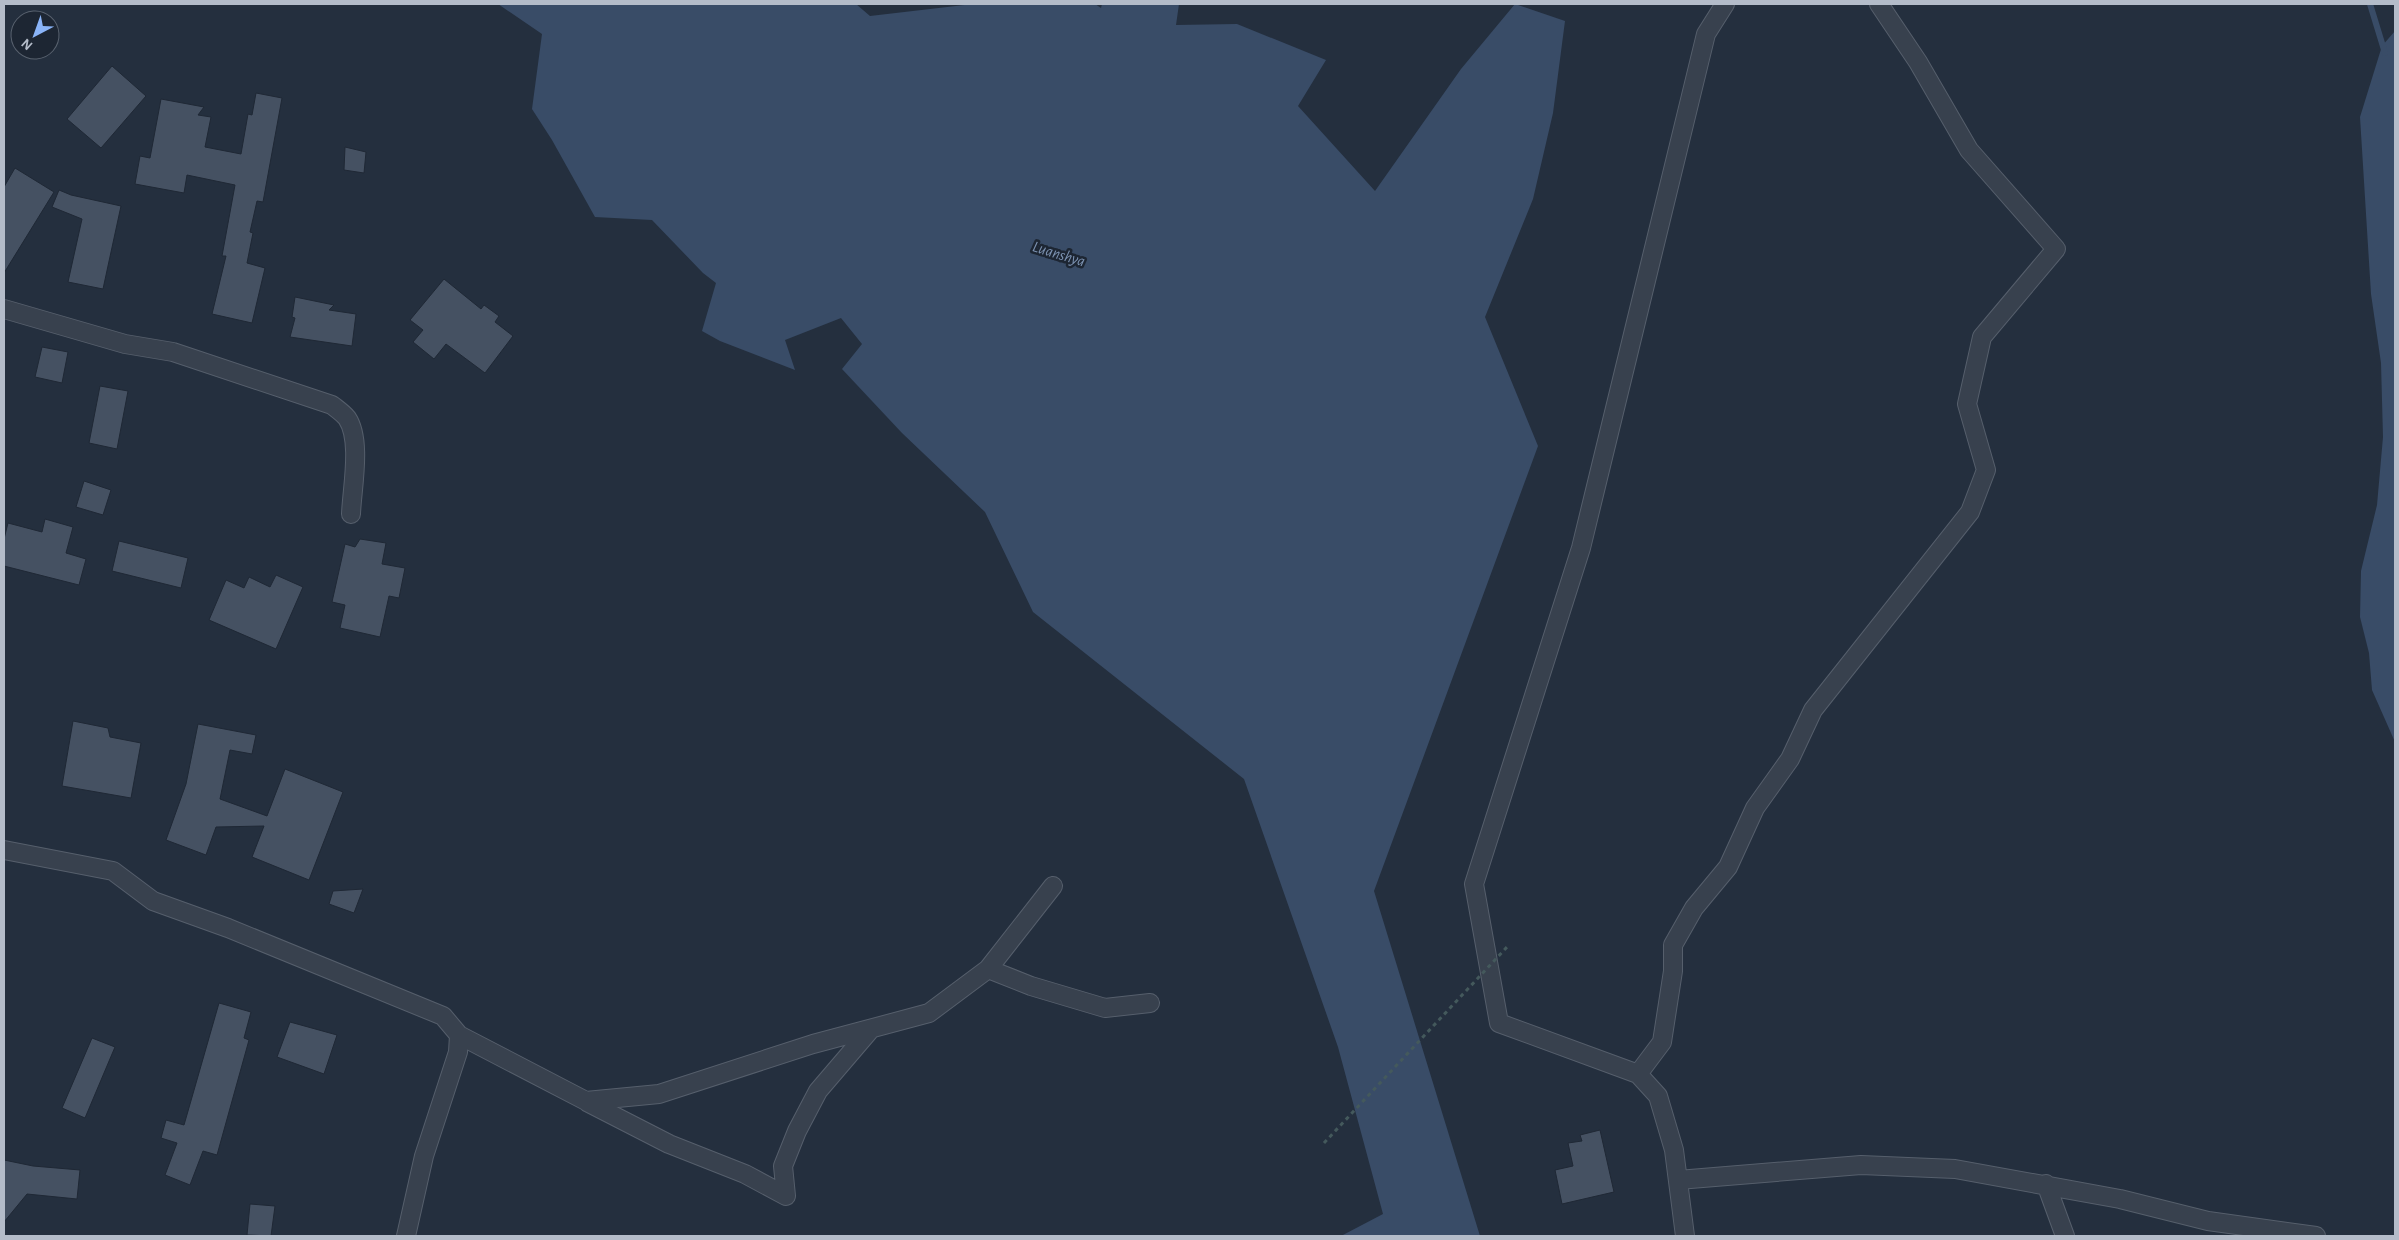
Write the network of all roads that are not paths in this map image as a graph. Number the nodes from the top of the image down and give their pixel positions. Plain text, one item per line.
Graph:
1 (1725, 4) edge
2 (1879, 4) edge
3 (4, 309) edge
4 (351, 514) dead end
5 (4, 850) edge
6 (1053, 886) dead end
7 (988, 968) junction
8 (1150, 1003) dead end
9 (871, 1029) junction
10 (459, 1035) junction
11 (1638, 1074) junction
12 (586, 1101) junction
13 (1678, 1180) junction
14 (2046, 1184) junction
15 (406, 1236) edge
16 (1685, 1236) edge
17 (2065, 1236) edge
18 (2316, 1236) edge

1 - 11 street
2 - 11 street
3 - 4 street
5 - 10 street
6 - 7 street
7 - 8 street
7 - 9 street
9 - 12 street
9 - 12 street
10 - 12 street
10 - 15 street
11 - 13 street
13 - 14 street
13 - 16 street
14 - 17 street
14 - 18 street

